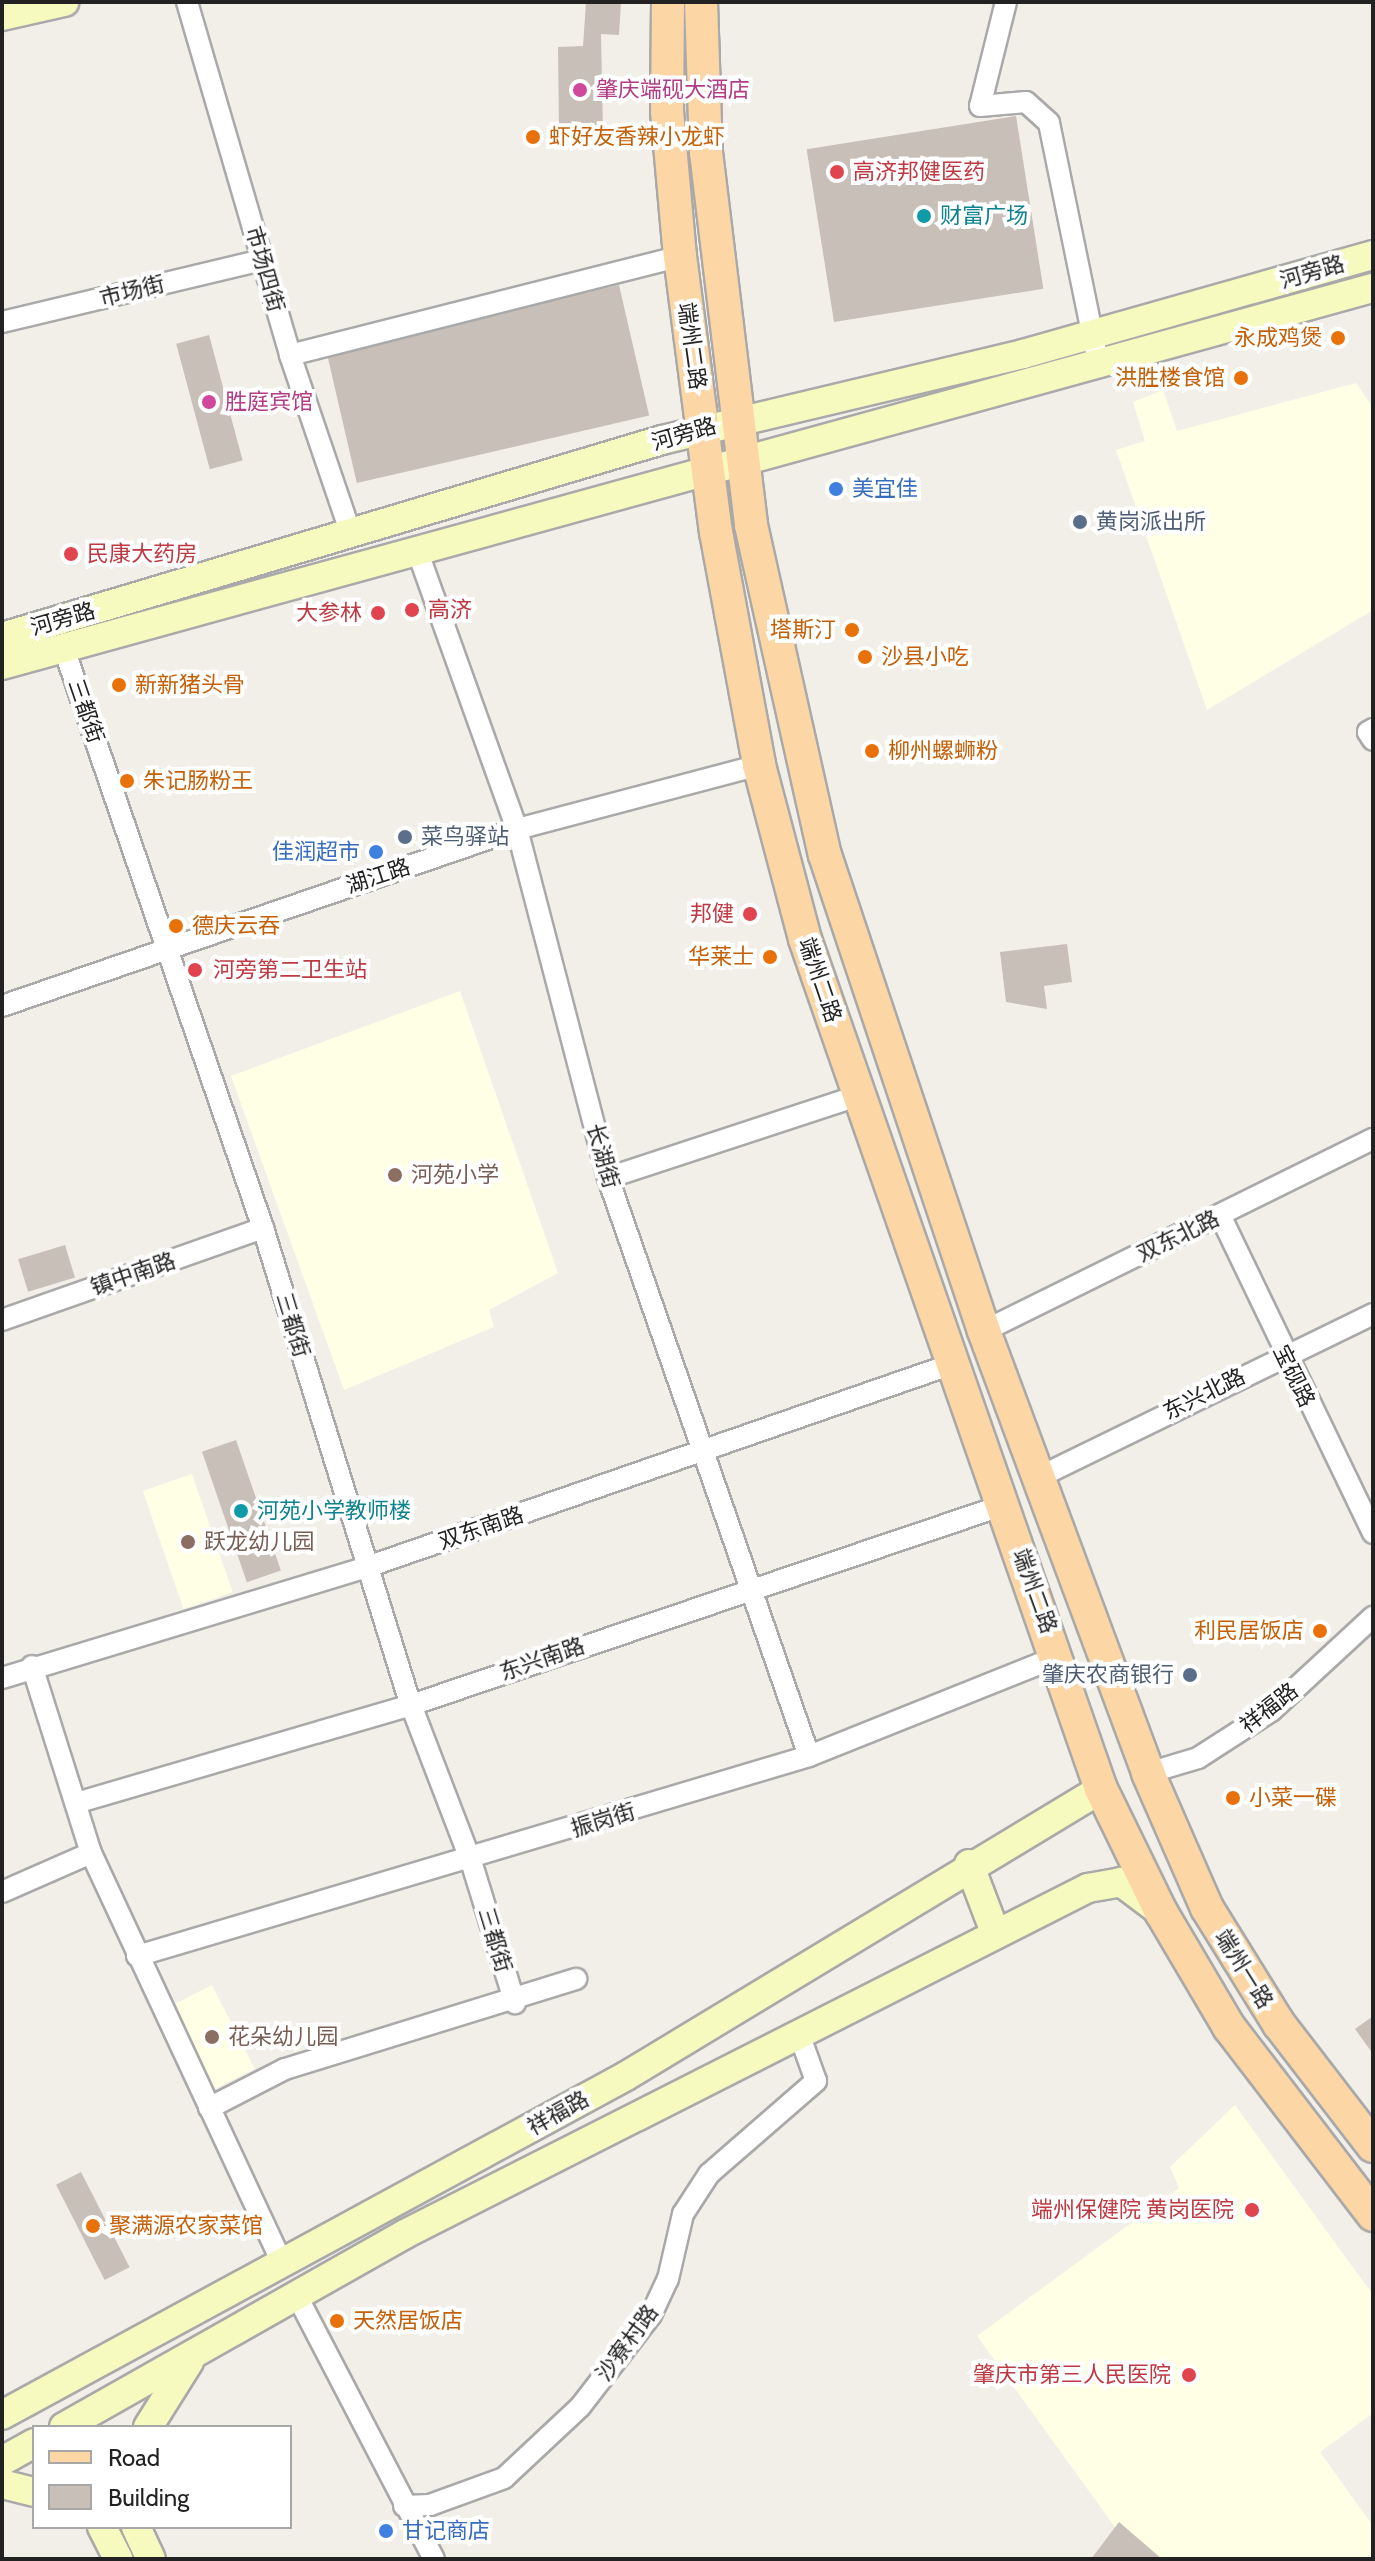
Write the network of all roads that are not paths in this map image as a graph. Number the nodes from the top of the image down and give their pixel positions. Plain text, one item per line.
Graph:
1 (64, 2) edge
2 (187, 2) edge
3 (668, 2) edge
4 (701, 2) edge
5 (1006, 2) edge
6 (2, 16) edge
7 (1373, 255) edge
8 (680, 256) junction
9 (262, 260) junction
10 (1373, 288) edge
11 (727, 312) junction
12 (689, 316) junction
13 (2, 322) edge
14 (1093, 334) junction
15 (290, 355) junction
16 (1099, 367) junction
17 (739, 419) junction
18 (703, 430) junction
19 (744, 458) junction
20 (708, 468) junction
21 (751, 525) junction
22 (716, 532) junction
23 (351, 534) junction
24 (417, 550) junction
25 (2, 617) edge
26 (42, 626) junction
27 (2, 637) edge
28 (64, 649) junction
29 (2, 665) edge
30 (1373, 729) edge
31 (1373, 740) edge
32 (759, 765) junction
33 (517, 829) junction
34 (167, 946) junction
35 (2, 1006) edge
36 (861, 1095) junction
37 (1373, 1139) edge
38 (608, 1178) junction
39 (1220, 1215) junction
40 (263, 1228) junction
41 (1373, 1314) edge
42 (2, 1320) edge
43 (984, 1331) junction
44 (1283, 1355) junction
45 (955, 1363) junction
46 (703, 1452) junction
47 (1037, 1478) junction
48 (1004, 1505) junction
49 (1373, 1533) edge
50 (367, 1567) junction
51 (747, 1588) junction
52 (1373, 1617) edge
53 (1059, 1656) junction
54 (32, 1666) junction
55 (2, 1678) edge
56 (411, 1705) junction
57 (809, 1756) junction
58 (1148, 1773) junction
59 (1101, 1789) junction
60 (76, 1803) junction
61 (91, 1853) junction
62 (471, 1861) junction
63 (969, 1864) junction
64 (2, 1892) edge
65 (1161, 1912) junction
66 (995, 1932) junction
67 (137, 1956) junction
68 (576, 1979) dead end
69 (515, 2003) junction
70 (798, 2031) junction
71 (209, 2108) junction
72 (1373, 2146) edge
73 (1373, 2215) edge
74 (283, 2265) junction
75 (297, 2296) junction
76 (184, 2319) junction
77 (195, 2355) junction
78 (65, 2380) junction
79 (31, 2399) junction
80 (2, 2415) edge
81 (78, 2423) edge
82 (46, 2425) edge
83 (149, 2425) edge
84 (32, 2444) edge
85 (2, 2461) edge
86 (2, 2484) edge
87 (32, 2492) edge
88 (404, 2506) junction
89 (103, 2529) edge
90 (137, 2529) edge
91 (118, 2559) edge
92 (151, 2559) edge
93 (434, 2559) edge

1 - 6 street
2 - 9 street, 市场四街
3 - 8 main road, 端州二路
4 - 11 main road, 端州二路
5 - 14 street
7 - 14 street, 河旁路
8 - 12 main road, 端州二路
8 - 15 street
9 - 13 street, 市场街
9 - 15 street, 市场四街
10 - 16 street, 河旁路
11 - 12 main road
11 - 17 main road, 端州二路
12 - 18 main road, 端州二路
14 - 16 street
14 - 17 street, 河旁路
15 - 23 street, 市场四街
16 - 19 street, 河旁路
17 - 18 street, 河旁路
17 - 19 main road, 端州二路
18 - 20 main road, 端州二路
18 - 23 street, 河旁路
19 - 20 street, 河旁路
19 - 21 main road, 端州二路
20 - 22 main road, 端州二路
20 - 24 street, 河旁路
21 - 22 main road
21 - 43 main road, 端州二路
22 - 32 main road, 端州二路
23 - 26 street, 河旁路
24 - 28 street, 河旁路
24 - 33 street, 长湖街
25 - 26 street
26 - 27 street, 河旁路
28 - 29 street, 河旁路
28 - 34 street, 三都街
30 - 31 street
32 - 33 street, 湖江路
32 - 36 main road, 端州二路
33 - 34 street, 湖江路
33 - 38 street, 长湖街
34 - 35 street, 湖江路
34 - 40 street, 三都街
36 - 38 street
36 - 45 main road, 端州二路
37 - 39 street, 双东北路
38 - 46 street, 长湖街
39 - 43 street, 双东北路
39 - 44 street, 宝砚路
40 - 42 street, 镇中南路
40 - 50 street, 三都街
41 - 44 street, 东兴北路
43 - 47 main road, 端州二路
44 - 47 street, 东兴北路
44 - 49 street, 宝砚路
45 - 46 street, 双东南路
45 - 48 main road, 端州二路
46 - 50 street, 双东南路
46 - 51 street, 长湖街
47 - 58 main road, 端州二路
48 - 51 street, 东兴南路
48 - 53 main road, 端州二路
50 - 54 street, 双东南路
50 - 56 street, 三都街
51 - 56 street, 东兴南路
51 - 57 street, 长湖街
52 - 58 street, 祥福路
53 - 57 street, 振岗街
53 - 59 main road, 端州二路
54 - 55 street, 双东南路
54 - 60 street
56 - 60 street, 东兴南路
56 - 62 street, 三都街
57 - 62 street, 振岗街
58 - 72 main road, 端州一路
59 - 63 street, 祥福路
59 - 65 main road, 端州二路
60 - 61 street
61 - 64 street
61 - 67 street
62 - 67 street, 振岗街
62 - 69 street, 三都街
63 - 66 street
63 - 74 street, 祥福路
65 - 66 street, 祥福路
65 - 73 main road, 端州一路
66 - 70 street, 祥福路
67 - 71 street
68 - 69 street
69 - 71 street
70 - 75 street, 祥福路
70 - 88 street, 沙寮村路
71 - 74 street
74 - 76 street, 祥福路
75 - 77 street, 祥福路
75 - 88 street
76 - 77 street
76 - 78 street, 祥福路
77 - 81 street, 祥福路
77 - 83 street
78 - 79 street, 祥福路
78 - 81 street
79 - 80 street, 祥福路
79 - 82 street
84 - 85 street
86 - 87 street
88 - 93 street
89 - 91 street
90 - 92 street

